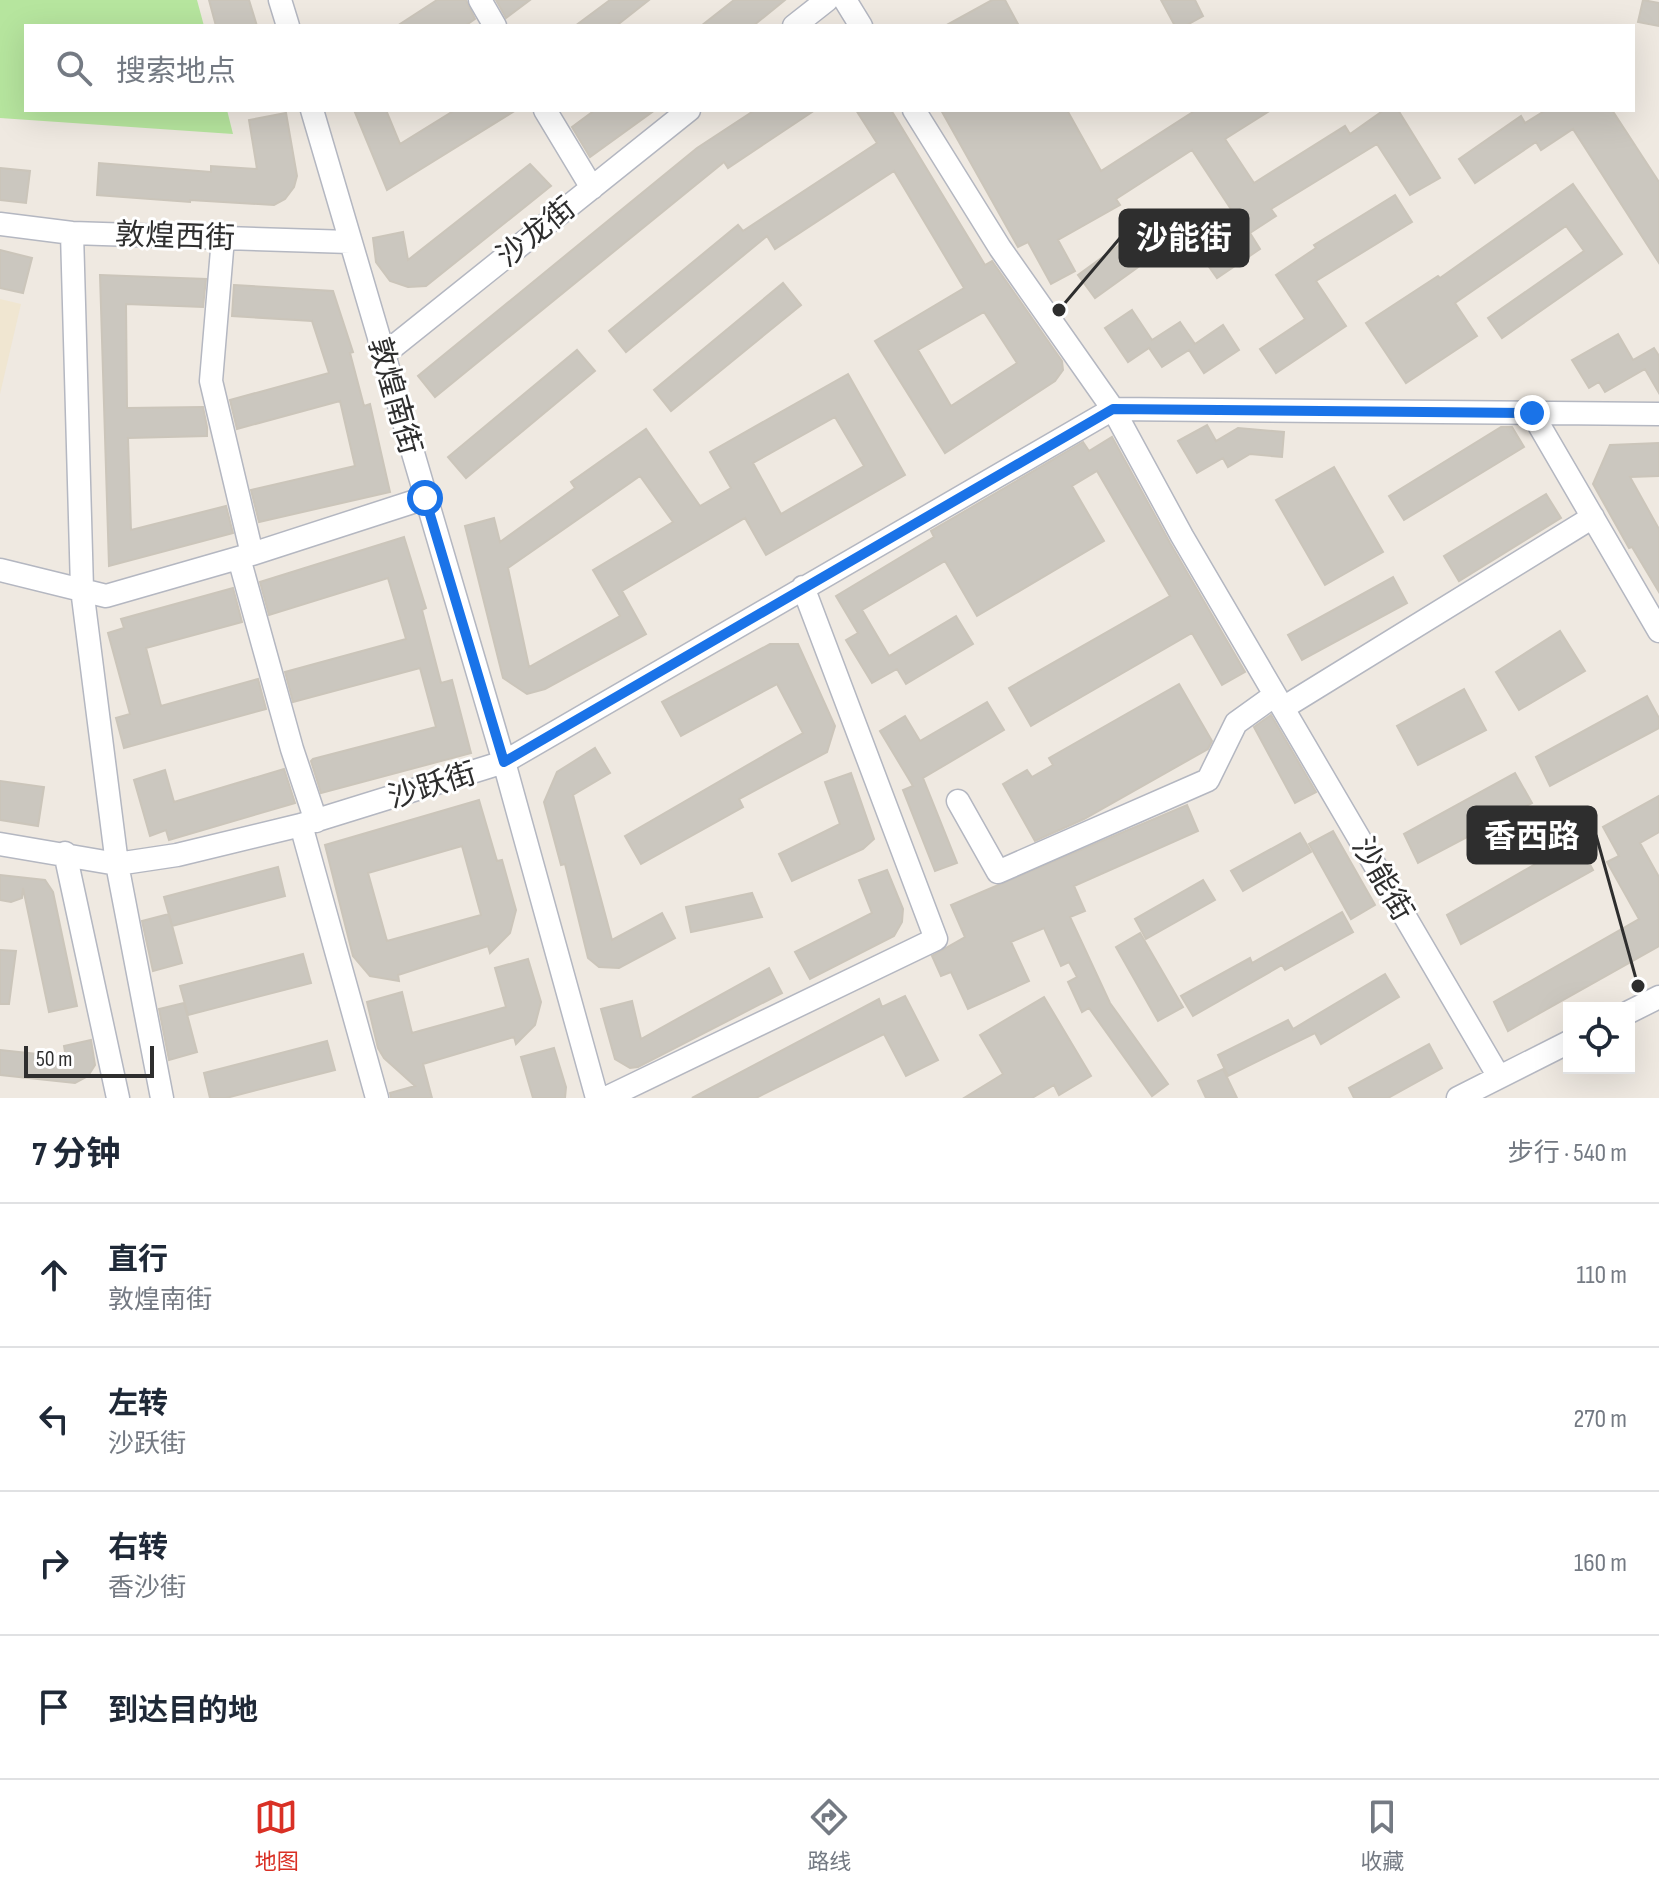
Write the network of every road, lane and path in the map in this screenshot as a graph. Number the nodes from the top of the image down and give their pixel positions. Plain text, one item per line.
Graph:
1 (280, 0) edge
2 (480, 0) edge
3 (827, 0) edge
4 (845, 0) edge
5 (287, 24) edge
6 (494, 24) edge
7 (797, 24) edge
8 (860, 24) edge
9 (313, 112) edge
10 (546, 112) edge
11 (687, 112) edge
12 (915, 112) edge
13 (592, 188) junction
14 (0, 224) edge
15 (72, 233) junction
16 (223, 238) junction
17 (350, 242) junction
18 (383, 355) junction
19 (1113, 409) junction
20 (1532, 413) junction
21 (1659, 414) edge
22 (425, 498) junction
23 (1593, 517) junction
24 (246, 556) junction
25 (0, 570) edge
26 (803, 587) junction
27 (82, 589) junction
28 (1659, 631) edge
29 (1279, 701) junction
30 (504, 762) junction
31 (958, 801) dead end
32 (309, 823) junction
33 (0, 844) edge
34 (65, 853) junction
35 (117, 864) junction
36 (1659, 997) edge
37 (1635, 1009) edge
38 (1563, 1045) edge
39 (1499, 1077) junction
40 (118, 1098) edge
41 (162, 1098) edge
42 (377, 1098) edge
43 (597, 1098) edge
44 (606, 1098) edge
45 (1458, 1098) edge

1 - 5 street
2 - 6 street
3 - 7 street
4 - 8 street
9 - 17 street, 敦煌南街
10 - 13 street
11 - 13 street, 沙龙街
12 - 19 street, 沙能街
13 - 18 street, 沙龙街
14 - 15 street, 敦煌西街
15 - 16 street, 敦煌西街
15 - 27 street
16 - 17 street, 敦煌西街
16 - 24 street
17 - 18 street, 敦煌南街
18 - 22 street, 敦煌南街
19 - 20 street
19 - 26 street, 沙跃街
19 - 29 street, 沙能街
20 - 21 street
20 - 23 street
22 - 24 street
22 - 30 street, 敦煌南街
23 - 28 street
23 - 29 street
24 - 27 street
24 - 32 street
25 - 27 street
26 - 30 street, 沙跃街
26 - 44 street
27 - 35 street
29 - 31 street
29 - 39 street, 沙能街
30 - 32 street, 沙跃街
30 - 43 street, 敦煌南街
32 - 35 street, 沙跃街
32 - 42 street
33 - 34 street, 沙跃街
34 - 35 street, 沙跃街
34 - 40 street
35 - 41 street
36 - 37 street
38 - 39 street
39 - 45 street

